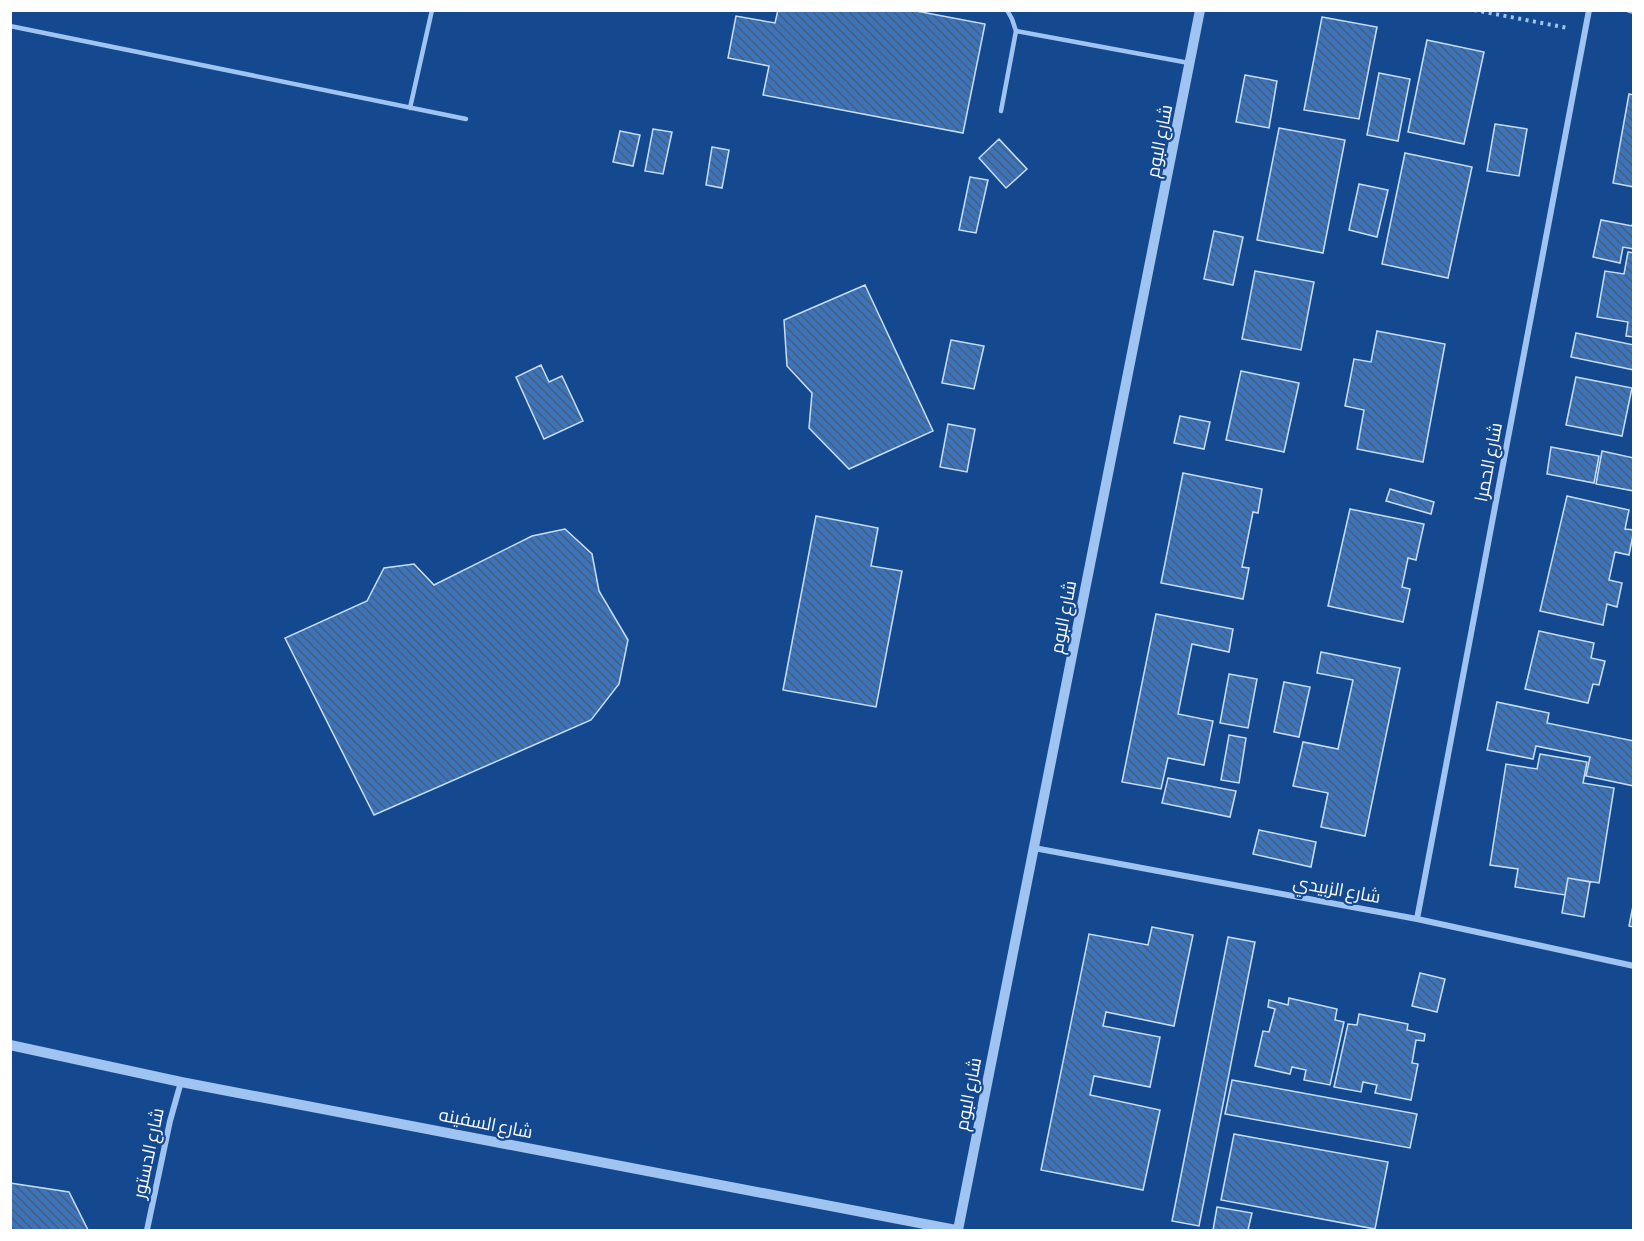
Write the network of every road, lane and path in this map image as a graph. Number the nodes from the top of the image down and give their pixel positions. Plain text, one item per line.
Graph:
1 (432, 10) edge
2 (1007, 10) edge
3 (1200, 10) edge
4 (1474, 10) edge
5 (1589, 10) edge
6 (10, 26) edge
7 (1016, 31) junction
8 (1585, 32) junction
9 (1191, 63) junction
10 (410, 108) junction
11 (1001, 111) dead end
12 (466, 119) dead end
13 (1034, 848) junction
14 (1416, 919) junction
15 (1634, 966) edge
16 (10, 1045) edge
17 (181, 1082) junction
18 (147, 1230) edge
19 (957, 1230) edge

1 - 10 lane
2 - 7 lane
3 - 9 street, شارع البوم
4 - 8 path
5 - 8 street, شارع الحمرا
6 - 10 lane
7 - 9 lane
7 - 11 lane
8 - 14 street, شارع الحمرا
9 - 13 street, شارع البوم
10 - 12 lane
13 - 14 street, شارع الزبيدي
13 - 19 street, شارع البوم
14 - 15 street, شارع الزبيدي
16 - 17 street, شارع السفينه
17 - 18 street, شارع الدستور
17 - 19 street, شارع السفينه

